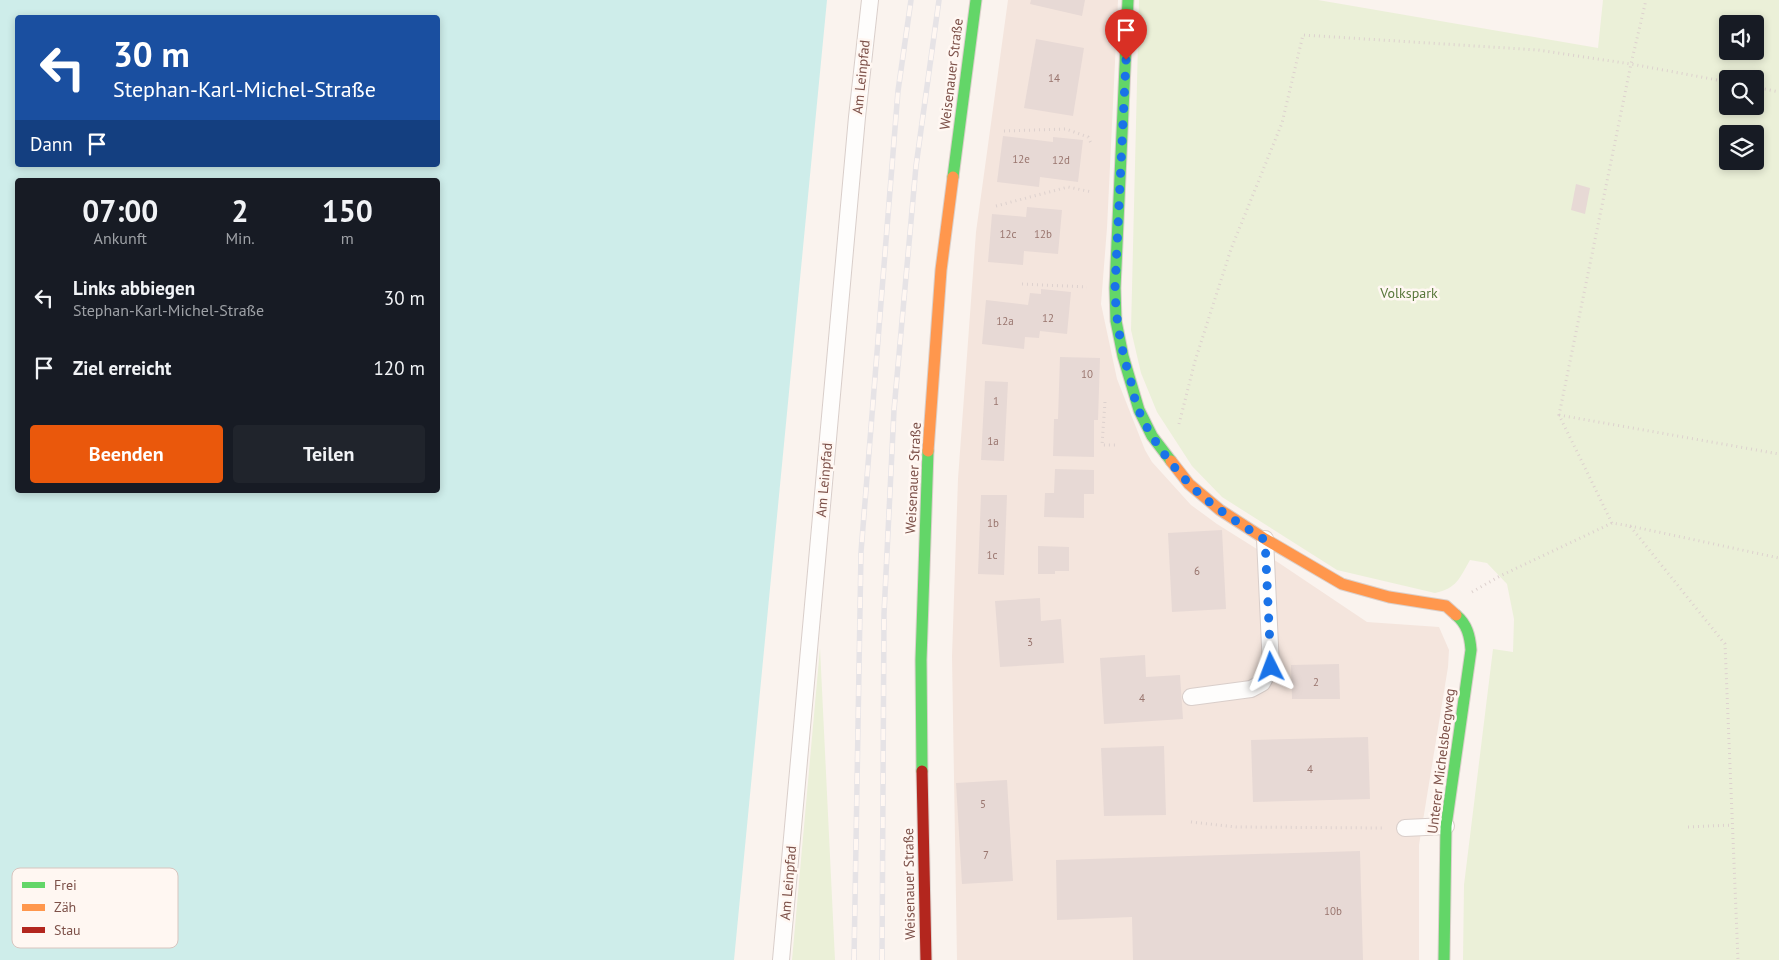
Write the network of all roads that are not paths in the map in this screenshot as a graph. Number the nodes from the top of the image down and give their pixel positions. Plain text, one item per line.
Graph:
1 (870, 0) edge
2 (976, 0) edge
3 (1128, 0) edge
4 (1265, 540) junction
5 (1191, 697) dead end
6 (1446, 826) junction
7 (1404, 828) road end
8 (782, 960) edge
9 (926, 960) edge
10 (1444, 960) edge

1 - 8 lane, Am Leinpfad
2 - 9 street, Weisenauer Straße
3 - 4 street
4 - 5 lane
4 - 6 street, Unterer Michelsbergweg
6 - 7 lane
6 - 10 street, Unterer Michelsbergweg

